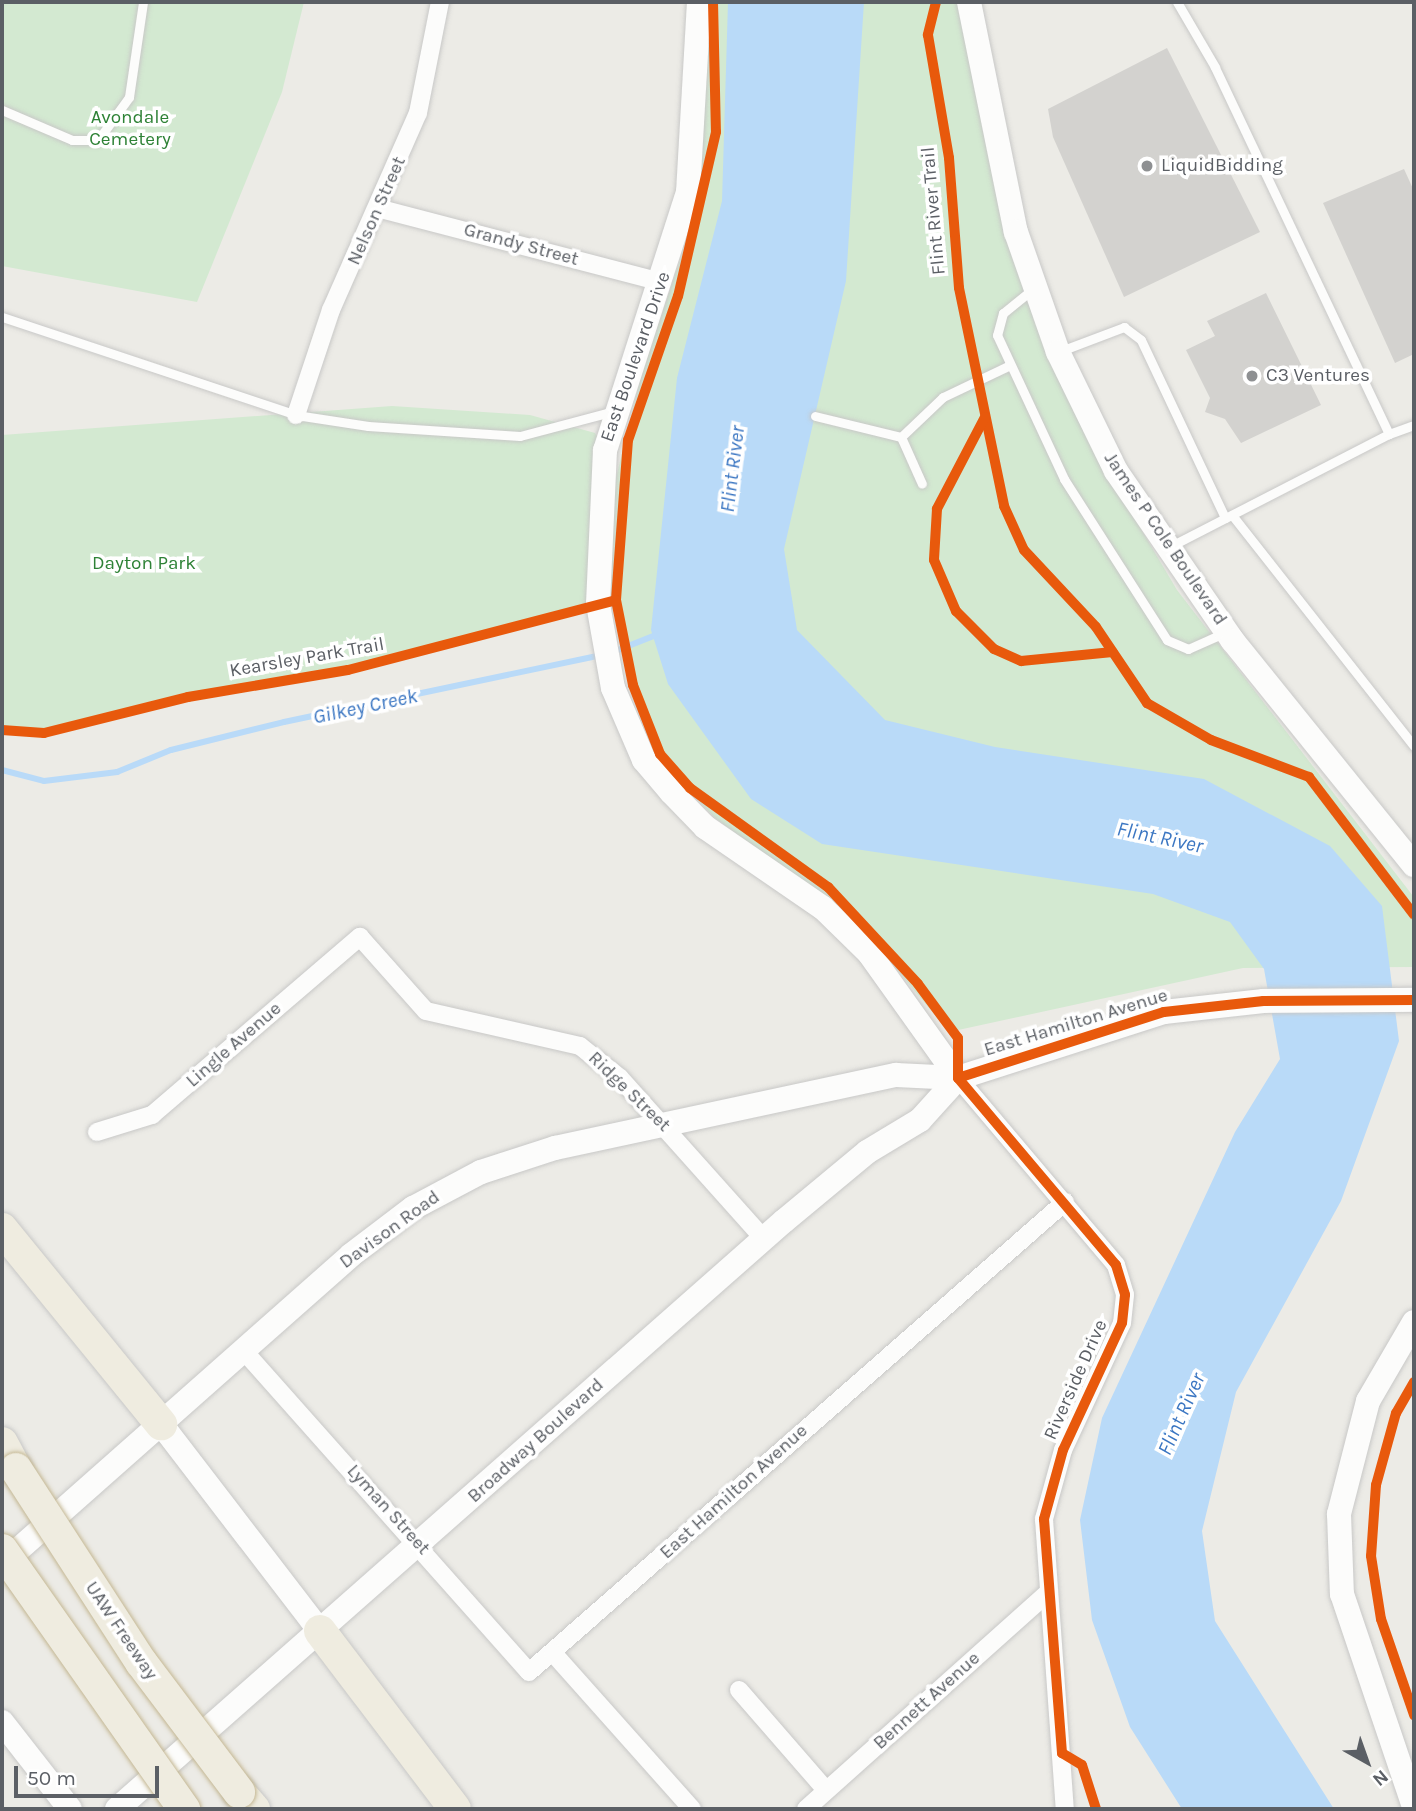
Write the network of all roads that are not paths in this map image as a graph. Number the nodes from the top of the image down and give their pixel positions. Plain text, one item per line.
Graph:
1 (143, 2) edge
2 (440, 2) edge
3 (699, 2) edge
4 (969, 2) edge
5 (1177, 2) edge
6 (2, 110) edge
7 (381, 209) junction
8 (662, 282) junction
9 (1035, 286) junction
10 (2, 317) edge
11 (1058, 352) junction
12 (1008, 366) junction
13 (618, 409) junction
14 (296, 415) junction
15 (815, 416) dead end
16 (1414, 425) edge
17 (1389, 434) junction
18 (901, 437) junction
19 (922, 484) dead end
20 (1228, 517) junction
21 (1169, 547) junction
22 (1227, 632) junction
23 (1414, 746) edge
24 (1414, 865) edge
25 (360, 937) joint
26 (1412, 1000) edge
27 (958, 1078) junction
28 (664, 1125) junction
29 (97, 1132) dead end
30 (1065, 1202) junction
31 (2, 1229) edge
32 (764, 1238) junction
33 (1414, 1322) edge
34 (244, 1351) junction
35 (160, 1424) junction
36 (9, 1456) edge
37 (419, 1545) junction
38 (2, 1550) edge
39 (2, 1564) edge
40 (1048, 1593) junction
41 (320, 1631) junction
42 (553, 1653) junction
43 (529, 1672) joint
44 (739, 1690) dead end
45 (2, 1721) edge
46 (826, 1790) junction
47 (247, 1801) edge
48 (1414, 1807) edge
49 (71, 1809) edge
50 (117, 1809) edge
51 (184, 1809) edge
52 (455, 1809) edge
53 (692, 1809) edge
54 (806, 1809) edge
55 (1065, 1809) edge

1 - 6 lane
2 - 7 street, Nelson Street
3 - 8 main road, East Boulevard Drive
4 - 9 main road, James P Cole Boulevard
5 - 17 lane
7 - 8 street, Grandy Street
7 - 14 street, Nelson Street
8 - 13 main road, East Boulevard Drive
9 - 11 main road, James P Cole Boulevard
9 - 12 lane
10 - 14 lane
11 - 20 lane
11 - 21 main road, James P Cole Boulevard
12 - 18 lane
12 - 22 lane
13 - 14 lane
13 - 27 main road, East Boulevard Drive
15 - 18 lane
16 - 17 lane
17 - 20 lane
18 - 19 lane
20 - 21 lane
20 - 23 lane
21 - 22 main road, James P Cole Boulevard
22 - 24 main road, James P Cole Boulevard
25 - 28 street, Ridge Street
25 - 29 street, Lingle Avenue
26 - 27 main road, East Hamilton Avenue
27 - 28 main road, Davison Road
27 - 30 street, Riverside Drive
27 - 32 main road, Broadway Boulevard
28 - 32 street, Ridge Street
28 - 34 main road, Davison Road
30 - 40 street, Riverside Drive
30 - 42 street, East Hamilton Avenue
31 - 35 highway
32 - 37 main road, Broadway Boulevard
33 - 48 main road
34 - 35 main road, Davison Road
34 - 37 street, Lyman Street
35 - 39 main road, Davison Road
35 - 41 main road
36 - 47 highway, UAW Freeway, bridge
37 - 41 main road, Broadway Boulevard
37 - 43 street, Lyman Street
38 - 51 highway, bridge
40 - 46 street, Bennett Avenue
40 - 55 street, Riverside Drive
41 - 50 main road, Broadway Boulevard
41 - 52 highway
42 - 43 street, East Hamilton Avenue
42 - 53 street
44 - 46 street
45 - 49 main road
46 - 54 street, Bennett Avenue

